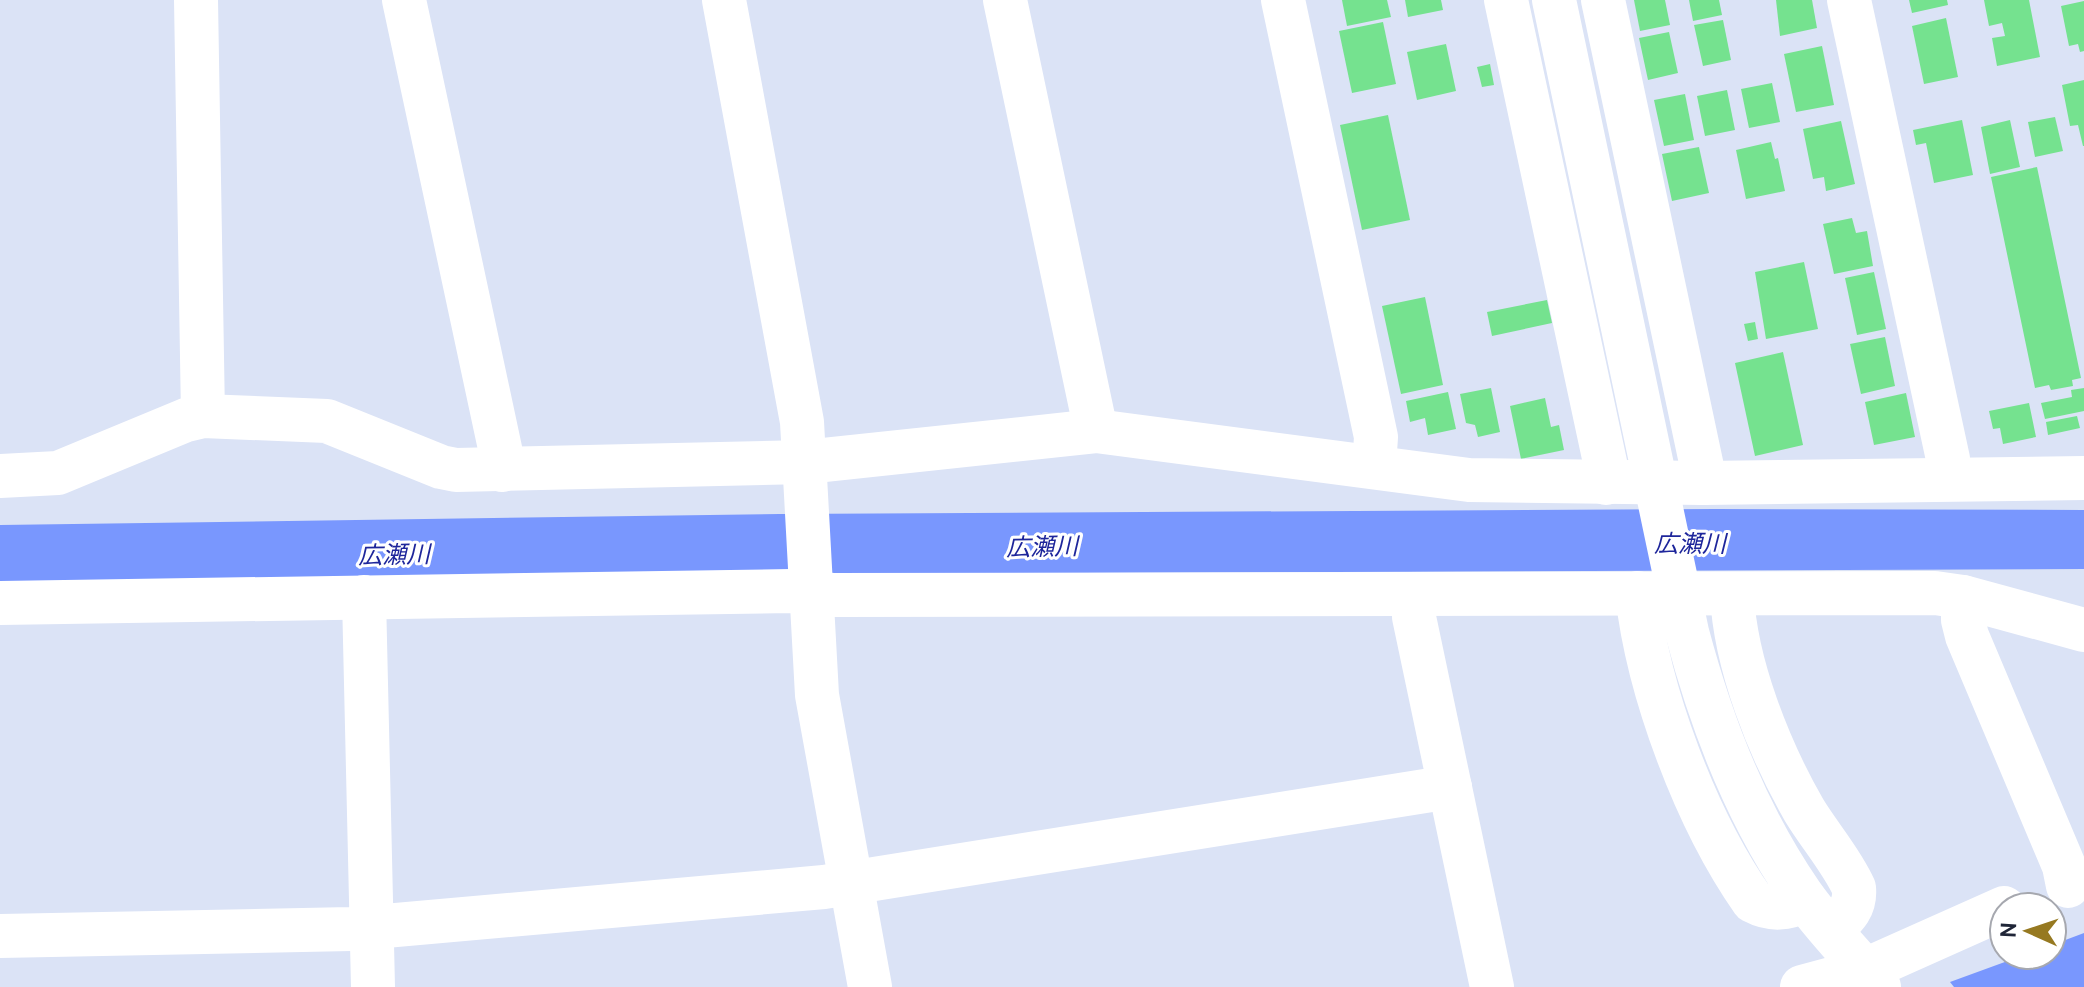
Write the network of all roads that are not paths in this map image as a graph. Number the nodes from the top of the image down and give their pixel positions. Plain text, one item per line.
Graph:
1 (196, 0) edge
2 (404, 0) edge
3 (724, 0) edge
4 (1005, 0) edge
5 (1283, 0) edge
6 (1506, 0) edge
7 (1554, 0) edge
8 (1603, 0) edge
9 (1849, 0) edge
10 (203, 416) junction
11 (1096, 431) junction
12 (805, 462) junction
13 (1374, 466) junction
14 (502, 470) junction
15 (0, 476) edge
16 (2084, 478) edge
17 (1950, 479) junction
18 (1606, 483) junction
19 (1703, 483) junction
20 (811, 588) junction
21 (1637, 593) junction
22 (1732, 594) junction
23 (1415, 595) junction
24 (364, 597) junction
25 (1963, 597) junction
26 (0, 603) edge
27 (2084, 630) edge
28 (1450, 787) junction
29 (851, 882) junction
30 (2076, 883) edge
31 (2053, 891) edge
32 (1818, 915) junction
33 (1988, 917) edge
34 (372, 928) junction
35 (0, 936) edge
36 (1872, 978) edge
37 (373, 987) edge
38 (870, 987) edge
39 (1492, 987) edge
40 (1802, 987) edge

1 - 10 street
2 - 14 street
3 - 12 street
4 - 11 street
5 - 13 street
6 - 18 street
7 - 32 street
8 - 19 street
9 - 17 street
10 - 14 street
10 - 15 street
11 - 12 street
11 - 13 street
12 - 14 street
12 - 20 street
13 - 18 street
16 - 17 street
17 - 19 street
18 - 19 street
20 - 23 street
20 - 24 street
20 - 29 street
21 - 22 street
21 - 23 street
21 - 32 street
22 - 25 street
22 - 32 street
23 - 28 street
24 - 26 street
24 - 34 street
25 - 27 street
25 - 30 street
28 - 29 street
28 - 39 street
29 - 34 street
29 - 38 street
30 - 31 street
32 - 36 street
33 - 36 street
34 - 35 street
34 - 37 street
36 - 40 street

